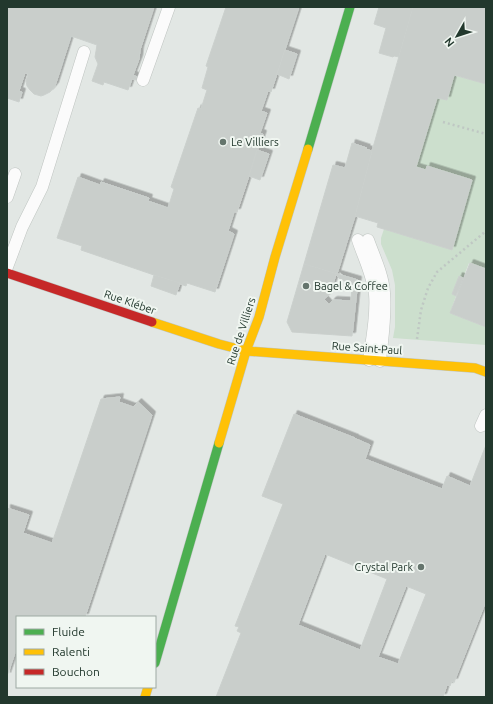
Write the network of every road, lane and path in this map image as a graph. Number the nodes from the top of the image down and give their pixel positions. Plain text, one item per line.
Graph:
1 (169, 7) edge
2 (350, 7) edge
3 (84, 52) dead end
4 (143, 80) dead end
5 (443, 122) dead end
6 (486, 134) edge
7 (15, 174) dead end
8 (7, 197) edge
9 (486, 231) edge
10 (363, 240) dead end
11 (7, 267) edge
12 (7, 274) edge
13 (246, 351) junction
14 (375, 361) junction
15 (418, 364) junction
16 (486, 372) edge
17 (156, 660) edge

1 - 4 lane
2 - 13 street, Rue de Villiers
3 - 11 lane
5 - 6 path
7 - 8 lane
9 - 15 path
10 - 14 lane
12 - 13 street, Rue Kléber
13 - 14 street, Rue Saint-Paul
13 - 17 street, Rue de Villiers
14 - 15 street, Rue Saint-Paul
15 - 16 street, Rue Saint-Paul

